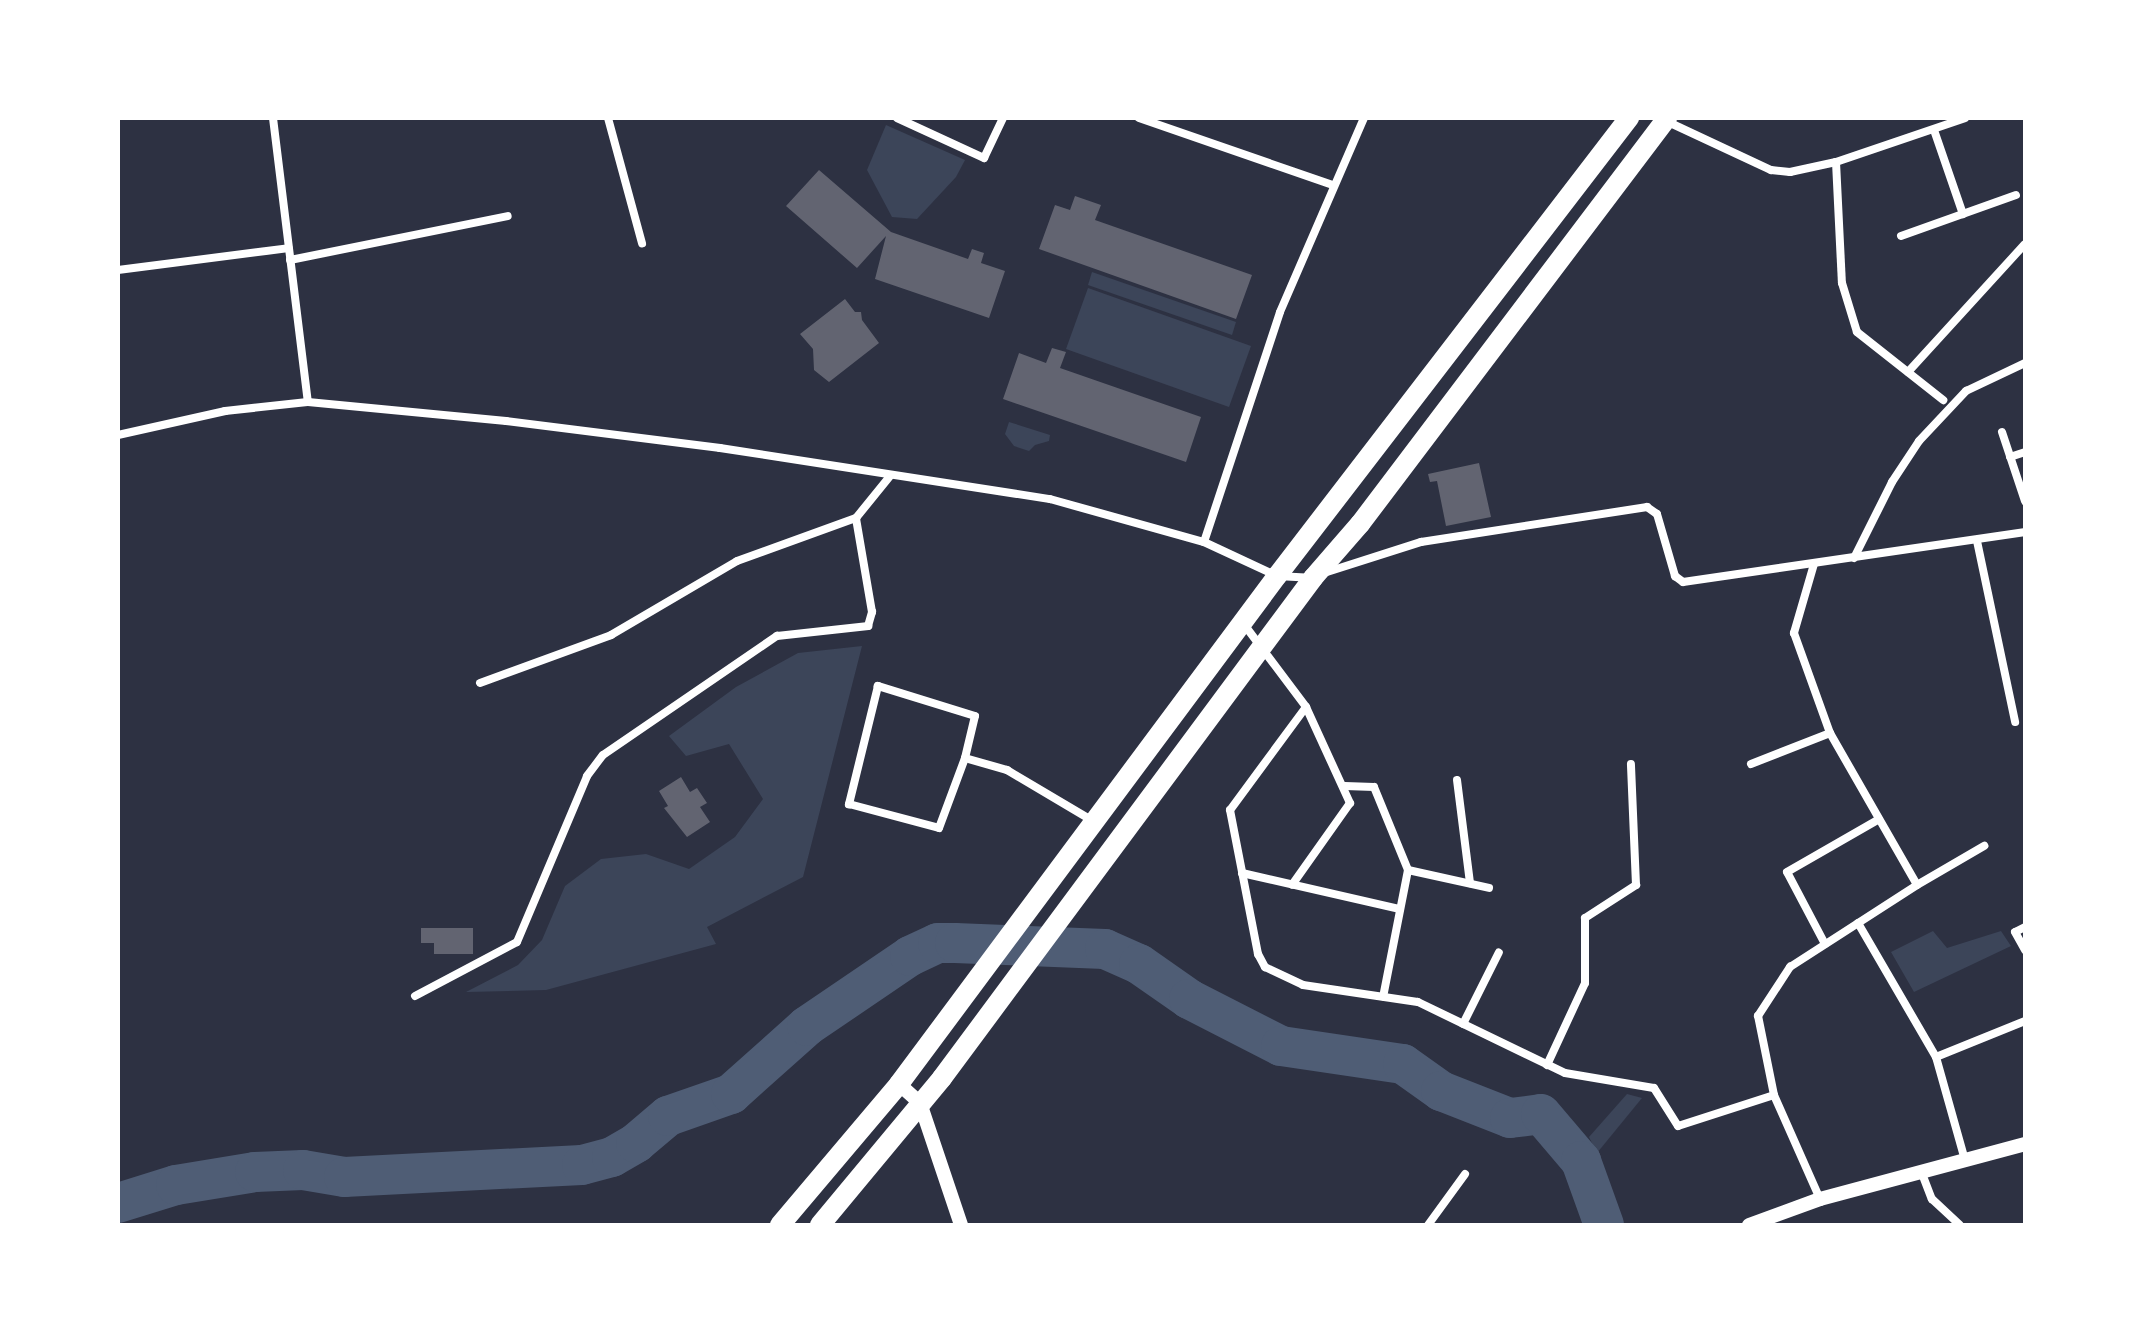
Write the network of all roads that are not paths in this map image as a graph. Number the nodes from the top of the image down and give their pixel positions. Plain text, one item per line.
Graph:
1 (273, 118) edge
2 (608, 118) edge
3 (897, 118) edge
4 (1003, 118) edge
5 (1139, 118) edge
6 (1364, 118) edge
7 (1629, 118) edge
8 (1965, 118) edge
9 (1666, 120) edge
10 (1934, 130) junction
11 (1836, 162) junction
12 (1333, 185) junction
13 (2016, 195) dead end
14 (1963, 214) junction
15 (508, 216) dead end
16 (1901, 236) dead end
17 (642, 243) dead end
18 (2025, 244) edge
19 (289, 248) junction
20 (290, 260) junction
21 (118, 270) edge
22 (2025, 363) edge
23 (1908, 372) junction
24 (1943, 400) dead end
25 (308, 402) junction
26 (2002, 432) dead end
27 (118, 435) edge
28 (2025, 452) edge
29 (2010, 457) junction
30 (891, 475) junction
31 (2025, 501) edge
32 (856, 518) junction
33 (2025, 532) edge
34 (1977, 541) junction
35 (1204, 542) junction
36 (1854, 558) junction
37 (1814, 564) junction
38 (1277, 576) junction
39 (1313, 578) junction
40 (1242, 622) junction
41 (1261, 650) junction
42 (480, 683) dead end
43 (1306, 707) junction
44 (2015, 722) dead end
45 (1830, 733) junction
46 (965, 758) junction
47 (1631, 764) dead end
48 (1751, 764) dead end
49 (1457, 780) dead end
50 (1345, 786) junction
51 (1879, 819) junction
52 (1094, 821) junction
53 (1984, 846) dead end
54 (1408, 870) junction
55 (1242, 873) junction
56 (1470, 883) junction
57 (1292, 885) junction
58 (1917, 885) junction
59 (1489, 888) dead end
60 (1399, 909) junction
61 (1858, 923) junction
62 (2025, 927) edge
63 (1825, 944) junction
64 (2025, 950) edge
65 (1499, 952) dead end
66 (415, 996) dead end
67 (1383, 997) junction
68 (2025, 1021) edge
69 (1463, 1024) junction
70 (1936, 1057) junction
71 (1547, 1065) junction
72 (899, 1084) junction
73 (1774, 1095) junction
74 (920, 1103) junction
75 (2025, 1144) edge
76 (1965, 1160) junction
77 (1921, 1171) junction
78 (1465, 1174) dead end
79 (1820, 1199) junction
80 (780, 1225) edge
81 (820, 1225) edge
82 (961, 1225) edge
83 (1428, 1225) edge
84 (1749, 1225) edge
85 (1960, 1225) edge

1 - 19 street
2 - 17 street
3 - 4 street
5 - 12 street
6 - 12 street
7 - 38 main road
8 - 10 street
9 - 11 street
9 - 39 main road
10 - 11 street
10 - 14 street
11 - 23 street
12 - 35 street
13 - 14 street
14 - 16 street
15 - 20 street
18 - 23 street
19 - 20 street
19 - 21 street
20 - 25 street
22 - 36 street
23 - 24 street
25 - 27 street
25 - 30 street
26 - 29 street
28 - 29 street
29 - 31 street
30 - 32 street
30 - 35 street
32 - 42 street
32 - 66 street
33 - 34 street
34 - 36 street
34 - 44 street
35 - 38 street
36 - 37 street
37 - 39 street
37 - 45 street
38 - 39 street
38 - 40 main road
39 - 41 main road
40 - 41 street
40 - 52 main road
41 - 43 street
41 - 74 main road
43 - 50 street
43 - 55 street
45 - 48 street
45 - 51 street
46 - 46 street
46 - 52 street
47 - 71 street
49 - 56 street
50 - 54 street
50 - 57 street
51 - 58 street
51 - 63 street
52 - 72 main road
53 - 58 street
54 - 56 street
54 - 60 street
55 - 57 street
55 - 67 street
56 - 59 street
57 - 60 street
58 - 61 street
60 - 67 street
61 - 63 street
61 - 70 street
62 - 64 street
63 - 73 street
65 - 69 street
67 - 69 street
68 - 70 street
69 - 71 street
70 - 76 street
71 - 73 street
72 - 74 street
72 - 80 main road
73 - 79 street
74 - 81 main road
74 - 82 street
75 - 76 street
76 - 77 street
77 - 79 street
77 - 85 street
78 - 83 street
79 - 84 street

